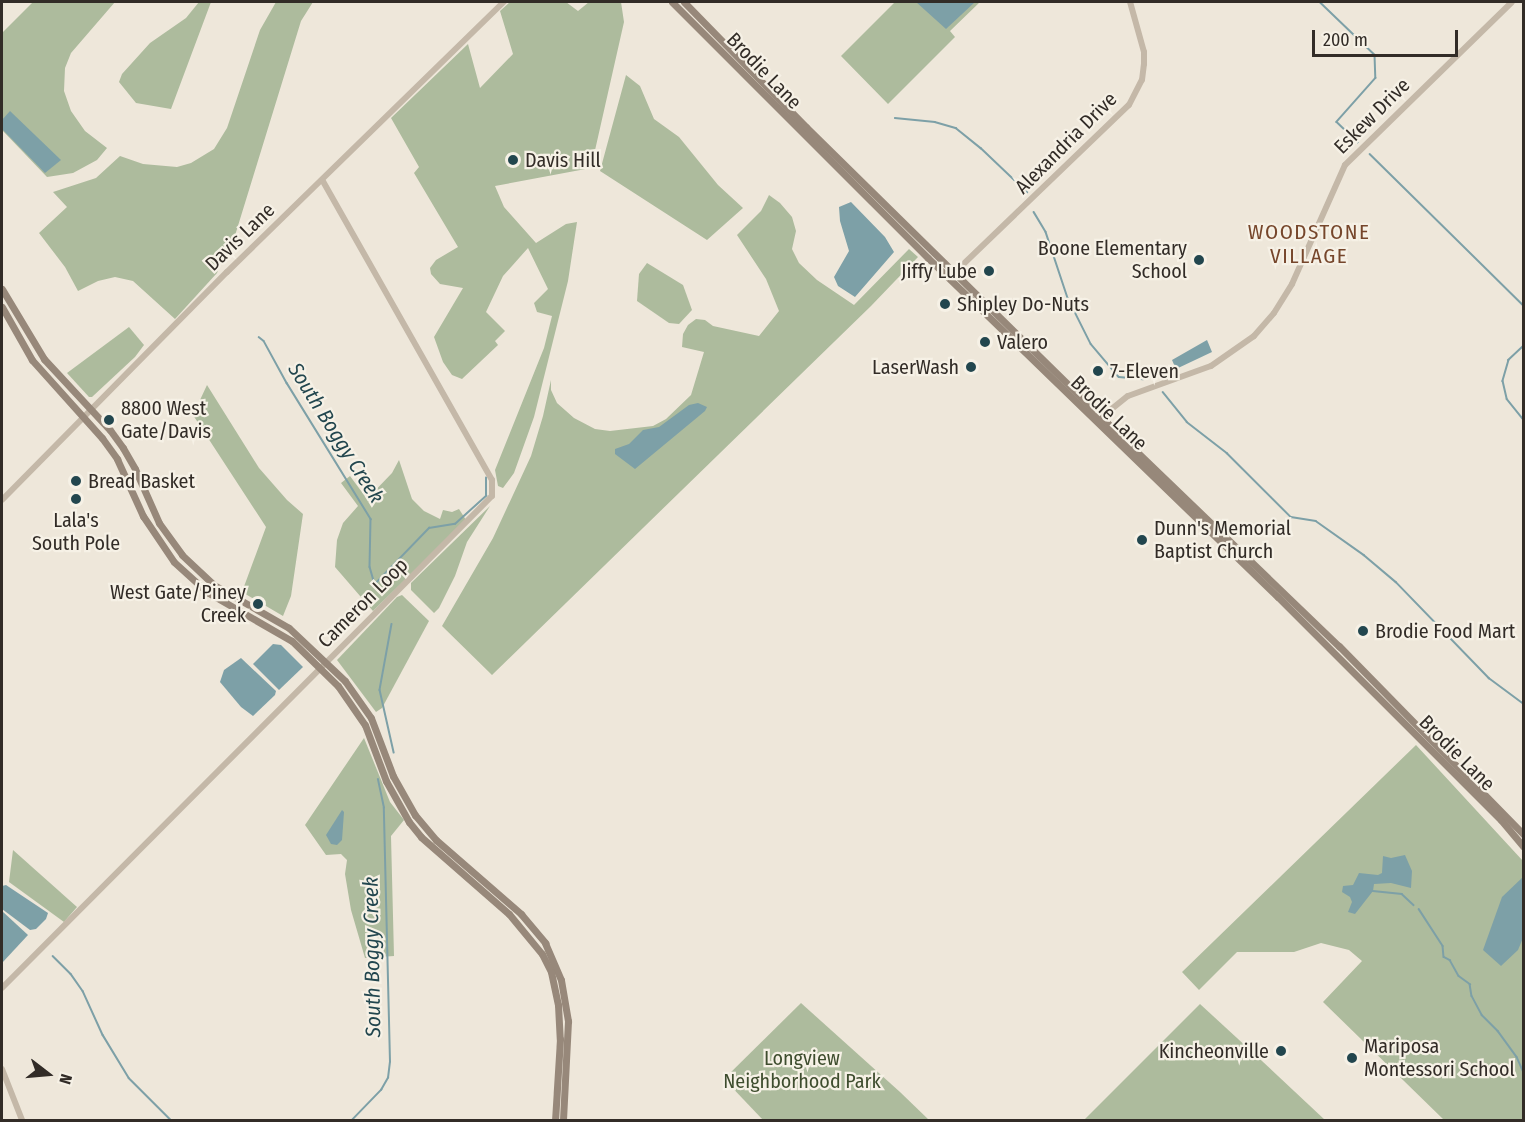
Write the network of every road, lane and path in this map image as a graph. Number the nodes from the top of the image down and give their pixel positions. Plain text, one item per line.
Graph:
1 (504, 2) edge
2 (672, 2) edge
3 (684, 2) edge
4 (1130, 2) edge
5 (1512, 2) edge
6 (710, 35) junction
7 (322, 181) junction
8 (956, 272) junction
9 (949, 279) junction
10 (2, 289) edge
11 (2, 307) edge
12 (14, 309) junction
13 (10, 322) junction
14 (92, 410) junction
15 (84, 418) junction
16 (1098, 420) junction
17 (2, 500) edge
18 (179, 567) junction
19 (212, 583) junction
20 (207, 591) junction
21 (247, 603) junction
22 (327, 662) junction
23 (321, 668) junction
24 (1524, 835) edge
25 (1524, 847) edge
26 (2, 988) edge
27 (2, 1069) edge
28 (22, 1120) edge
29 (555, 1120) edge
30 (563, 1120) edge

1 - 7 street, Davis Lane
2 - 6 main road, Brodie Lane
3 - 6 main road, Brodie Lane
4 - 8 street, Alexandria Drive
5 - 16 street, Eskew Drive
6 - 8 main road, Brodie Lane
6 - 9 main road, Brodie Lane
7 - 14 street, Davis Lane
7 - 22 street, Cameron Loop
8 - 9 street, Alexandria Drive
8 - 16 main road, Brodie Lane
9 - 16 main road, Brodie Lane
10 - 12 main road
11 - 13 main road
12 - 13 main road
12 - 14 main road
13 - 15 main road
14 - 15 street, Davis Lane
14 - 19 main road
15 - 17 street, Davis Lane
15 - 18 main road
16 - 24 main road, Brodie Lane
16 - 25 main road, Brodie Lane
18 - 19 main road
18 - 20 main road
19 - 21 main road
20 - 21 main road
20 - 23 main road
21 - 22 main road
22 - 23 street, Cameron Loop
22 - 30 main road
23 - 26 street, Cameron Loop
23 - 29 main road
27 - 28 street

